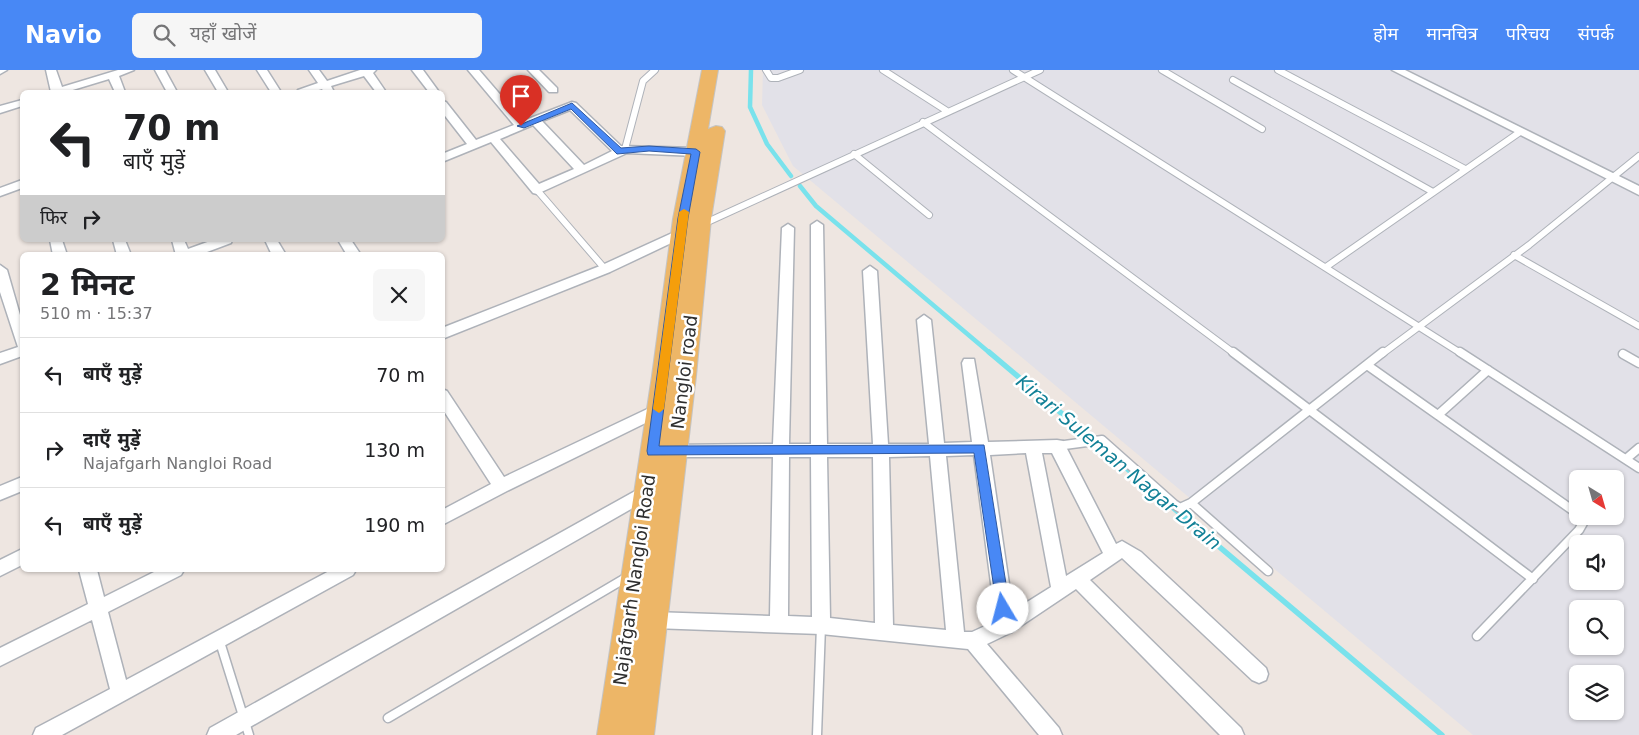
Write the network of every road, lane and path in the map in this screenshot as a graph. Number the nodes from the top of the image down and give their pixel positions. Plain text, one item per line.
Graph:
1 (51, 70) edge
2 (130, 70) edge
3 (160, 70) edge
4 (210, 70) edge
5 (262, 70) edge
6 (314, 70) edge
7 (367, 70) edge
8 (417, 70) edge
9 (473, 70) edge
10 (533, 70) edge
11 (655, 70) edge
12 (710, 70) edge
13 (725, 70) edge
14 (766, 70) edge
15 (800, 70) edge
16 (883, 70) edge
17 (1013, 70) edge
18 (1040, 70) edge
19 (1162, 70) edge
20 (1278, 70) edge
21 (1397, 70) edge
22 (113, 75) junction
23 (1024, 77) junction
24 (1232, 80) dead end
25 (326, 89) edge
26 (60, 90) edge
27 (67, 90) edge
28 (119, 90) edge
29 (171, 90) edge
30 (222, 90) edge
31 (275, 90) edge
32 (380, 90) edge
33 (432, 90) edge
34 (553, 90) dead end
35 (20, 107) edge
36 (445, 108) edge
37 (0, 110) edge
38 (948, 111) junction
39 (536, 121) junction
40 (923, 122) junction
41 (521, 126) junction
42 (1262, 129) dead end
43 (1520, 132) junction
44 (494, 139) junction
45 (475, 146) junction
46 (623, 151) junction
47 (696, 152) junction
48 (854, 154) junction
49 (1639, 156) edge
50 (445, 157) edge
51 (1466, 169) junction
52 (582, 170) junction
53 (1612, 177) junction
54 (20, 185) edge
55 (537, 190) junction
56 (1639, 191) edge
57 (0, 192) edge
58 (1433, 192) junction
59 (929, 215) dead end
60 (817, 225) dead end
61 (788, 228) dead end
62 (691, 229) junction
63 (223, 242) edge
64 (213, 250) edge
65 (1514, 256) junction
66 (1326, 266) junction
67 (605, 269) junction
68 (870, 271) dead end
69 (1, 275) edge
70 (12, 314) edge
71 (924, 320) dead end
72 (1418, 325) junction
73 (1639, 326) edge
74 (445, 333) edge
75 (20, 337) edge
76 (20, 352) edge
77 (1622, 354) dead end
78 (0, 360) edge
79 (969, 363) dead end
80 (1639, 363) edge
81 (1367, 365) junction
82 (1488, 370) junction
83 (445, 400) edge
84 (670, 406) junction
85 (1310, 409) junction
86 (1438, 414) junction
87 (1057, 446) junction
88 (1033, 447) junction
89 (980, 448) junction
90 (1639, 448) edge
91 (820, 450) junction
92 (881, 450) junction
93 (938, 450) junction
94 (664, 451) junction
95 (781, 451) junction
96 (1626, 459) junction
97 (1639, 468) edge
98 (20, 485) edge
99 (501, 486) junction
100 (646, 492) junction
101 (0, 493) edge
102 (1190, 503) junction
103 (1569, 509) edge
104 (445, 516) edge
105 (1582, 525) edge
106 (1112, 554) junction
107 (20, 559) edge
108 (0, 568) edge
109 (1268, 571) dead end
110 (89, 572) edge
111 (171, 572) edge
112 (343, 572) edge
113 (635, 572) junction
114 (1077, 578) junction
115 (1533, 579) junction
116 (1060, 590) junction
117 (98, 607) junction
118 (653, 620) junction
119 (778, 624) junction
120 (821, 626) junction
121 (1006, 626) junction
122 (884, 631) junction
123 (1477, 636) dead end
124 (219, 640) junction
125 (964, 640) junction
126 (0, 657) edge
127 (1259, 674) dead end
128 (120, 693) junction
129 (388, 718) dead end
130 (246, 727) edge
131 (43, 735) edge
132 (217, 735) edge
133 (612, 735) edge
134 (639, 735) edge
135 (817, 735) edge
136 (1052, 735) edge
137 (1234, 735) edge

1 - 26 street
2 - 22 street
3 - 29 street
4 - 30 street
5 - 31 street
6 - 25 street
7 - 25 street
7 - 32 street
8 - 33 street
9 - 41 street
10 - 34 street
11 - 46 lane
12 - 47 main road, Najafgarh Nangloi Road
13 - 62 main road
14 - 15 lane
16 - 38 lane
17 - 23 lane
18 - 23 lane
19 - 42 lane
20 - 51 lane
21 - 43 street
22 - 27 street
22 - 28 street
23 - 38 lane
23 - 66 lane
24 - 58 lane
35 - 37 street
36 - 45 street
38 - 40 lane
39 - 41 street
39 - 46 street
39 - 52 street
40 - 48 lane
40 - 85 lane
41 - 44 street
43 - 51 lane
43 - 53 street
44 - 45 street
44 - 55 street
45 - 50 street
46 - 47 street
46 - 52 street
47 - 62 main road, Najafgarh Nangloi Road
48 - 59 lane
48 - 62 lane
49 - 53 lane
51 - 58 lane
52 - 55 street
53 - 56 street
53 - 65 lane
54 - 57 street
55 - 67 lane
58 - 66 lane
60 - 91 street
61 - 95 street
62 - 67 street
62 - 84 main road, Najafgarh Nangloi Road
63 - 64 street
65 - 72 lane
65 - 73 lane
66 - 72 lane
67 - 74 street
68 - 92 street
69 - 70 street
70 - 75 street
71 - 93 street
72 - 81 lane
72 - 82 lane
76 - 78 street
77 - 80 lane
79 - 89 street
81 - 85 lane
81 - 86 lane
82 - 86 lane
82 - 96 lane
83 - 99 street
84 - 94 main road, Najafgarh Nangloi Road
84 - 99 street
85 - 102 lane
85 - 115 lane
86 - 103 lane
87 - 88 street
87 - 102 lane
87 - 106 street
88 - 89 street
88 - 116 street
89 - 93 street
89 - 121 street
90 - 96 lane
91 - 92 street
91 - 95 street
91 - 120 street
92 - 93 street
92 - 122 street
93 - 125 street
94 - 95 street
94 - 100 main road, Najafgarh Nangloi Road
94 - 118 main road, Nangloi road
95 - 119 street
96 - 97 lane
98 - 101 street
99 - 104 street
100 - 113 main road, Najafgarh Nangloi Road
100 - 130 street
102 - 109 lane
105 - 115 lane
106 - 114 street
106 - 127 street
107 - 108 street
110 - 117 street
111 - 117 street
112 - 124 street
113 - 129 lane
113 - 133 main road, Najafgarh Nangloi Road
114 - 116 street
114 - 137 street
115 - 123 lane
116 - 121 street
117 - 126 street
117 - 128 street
118 - 119 street
118 - 134 main road, Nangloi road
119 - 120 street
120 - 122 street
120 - 135 lane
121 - 125 street
122 - 125 street
124 - 128 street
124 - 130 lane
125 - 136 street
128 - 131 street
130 - 132 street

